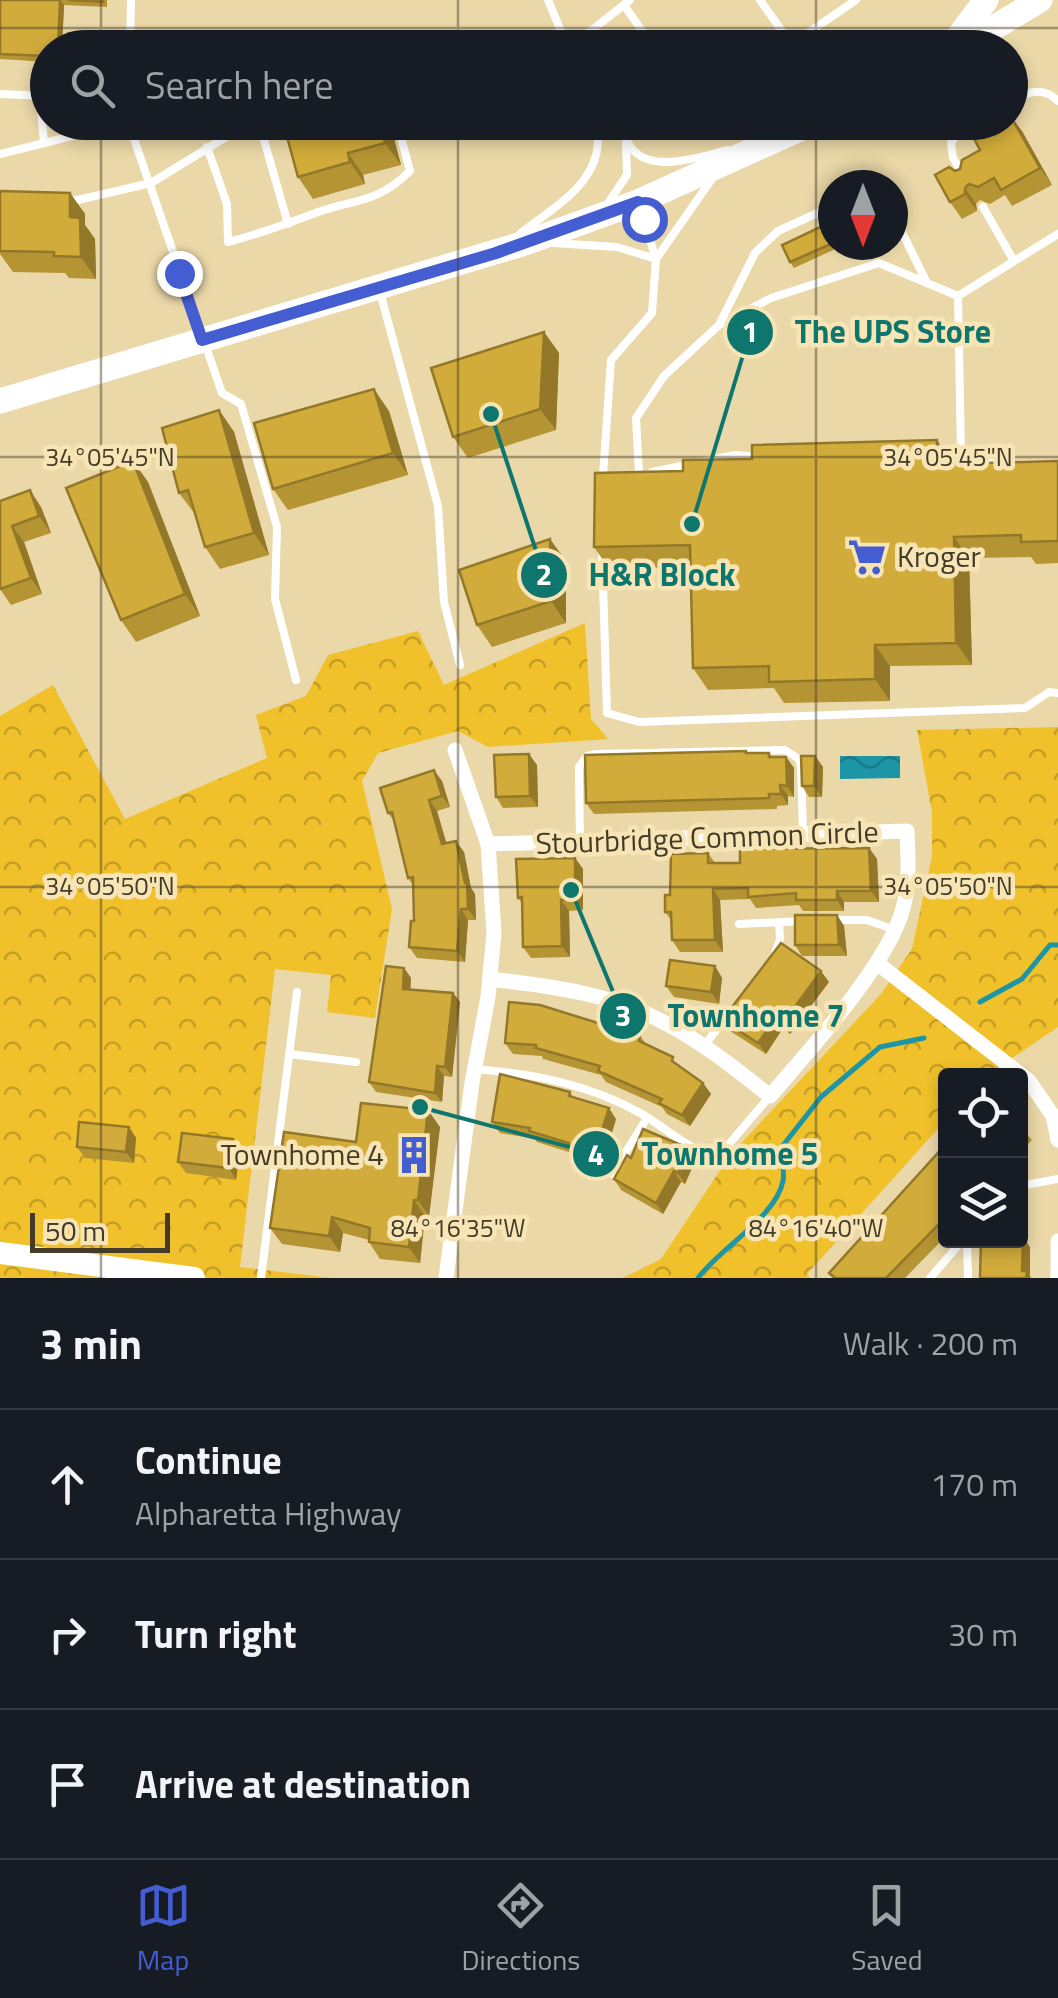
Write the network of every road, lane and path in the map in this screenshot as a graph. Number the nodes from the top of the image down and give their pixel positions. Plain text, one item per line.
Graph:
1 (131, 0) edge
2 (548, 0) edge
3 (760, 0) edge
4 (856, 0) edge
5 (986, 0) edge
6 (1040, 0) edge
7 (627, 3) edge
8 (130, 30) edge
9 (561, 30) edge
10 (592, 30) edge
11 (643, 30) edge
12 (779, 30) edge
13 (812, 30) edge
14 (964, 30) edge
15 (990, 30) edge
16 (1028, 92) edge
17 (0, 94) edge
18 (30, 95) edge
19 (1058, 102) edge
20 (56, 140) edge
21 (135, 140) edge
22 (221, 140) edge
23 (264, 140) edge
24 (401, 140) edge
25 (598, 140) edge
26 (626, 140) edge
27 (627, 140) edge
28 (772, 140) edge
29 (777, 140) edge
30 (953, 140) edge
31 (44, 143) joint
32 (208, 148) junction
33 (0, 154) edge
34 (722, 164) junction
35 (967, 180) edge
36 (150, 183) junction
37 (57, 202) edge
38 (638, 202) junction
39 (983, 208) dead end
40 (818, 213) edge
41 (288, 224) junction
42 (551, 233) junction
43 (1058, 234) edge
44 (526, 243) junction
45 (908, 245) edge
46 (496, 253) junction
47 (656, 259) junction
48 (1014, 261) junction
49 (926, 283) junction
50 (378, 288) junction
51 (958, 296) junction
52 (719, 325) junction
53 (202, 340) junction
54 (0, 401) edge
55 (928, 450) edge
56 (961, 454) junction
57 (770, 458) edge
58 (1016, 468) edge
59 (618, 475) edge
60 (603, 476) junction
61 (602, 495) edge
62 (602, 534) edge
63 (460, 665) dead end
64 (296, 680) dead end
65 (1058, 693) edge
66 (455, 750) dead end
67 (803, 835) junction
68 (580, 842) junction
69 (488, 844) junction
70 (779, 922) junction
71 (739, 924) dead end
72 (895, 930) junction
73 (877, 963) junction
74 (764, 969) edge
75 (490, 979) junction
76 (297, 992) dead end
77 (740, 1000) edge
78 (703, 1046) junction
79 (290, 1054) junction
80 (356, 1062) dead end
81 (474, 1069) junction
82 (770, 1096) junction
83 (647, 1118) junction
84 (1056, 1122) edge
85 (1058, 1140) edge
86 (612, 1174) edge
87 (1058, 1179) edge
88 (1028, 1185) edge
89 (1058, 1241) edge
90 (958, 1248) edge
91 (966, 1248) edge
92 (0, 1252) edge
93 (194, 1278) edge
94 (261, 1278) edge
95 (446, 1278) edge
96 (930, 1278) edge
97 (968, 1278) edge
98 (1058, 1278) edge

1 - 8 lane
2 - 9 lane
3 - 12 lane
4 - 13 lane
5 - 14 main road
6 - 15 main road
7 - 10 lane
7 - 11 lane
16 - 19 lane
17 - 18 lane
20 - 31 lane
21 - 36 lane
22 - 32 lane
23 - 41 lane
24 - 41 lane
25 - 46 lane
26 - 42 lane
27 - 28 lane
29 - 34 main road
30 - 35 lane
31 - 33 lane
32 - 36 lane
32 - 41 lane
34 - 38 main road
34 - 47 lane
36 - 37 lane
36 - 53 lane
38 - 42 main road
38 - 47 lane
39 - 48 lane
40 - 52 lane
42 - 44 main road
43 - 48 lane
44 - 46 main road
44 - 47 lane
45 - 49 lane
46 - 50 main road
47 - 60 lane
48 - 51 lane
49 - 51 lane
49 - 52 lane
50 - 53 main road
50 - 63 lane
51 - 56 lane
52 - 57 lane
53 - 54 main road
53 - 64 lane
55 - 56 lane
56 - 58 lane
59 - 60 lane
60 - 61 lane
62 - 65 lane
66 - 69 street
67 - 68 street, Stourbridge Common Circle
67 - 68 lane
67 - 72 street, Stourbridge Common Circle
68 - 69 street, Stourbridge Common Circle
69 - 75 street
70 - 71 lane
70 - 72 lane
70 - 74 lane
72 - 73 street, Stourbridge Common Circle
73 - 82 street, Stourbridge Common Circle
73 - 84 street
75 - 78 street
75 - 81 street
76 - 79 lane
77 - 78 lane
78 - 82 street
79 - 80 lane
79 - 94 lane
81 - 83 lane
81 - 95 street
82 - 83 lane
83 - 86 lane
84 - 85 street
87 - 88 lane
89 - 98 street
90 - 96 lane
91 - 97 lane
92 - 93 street

